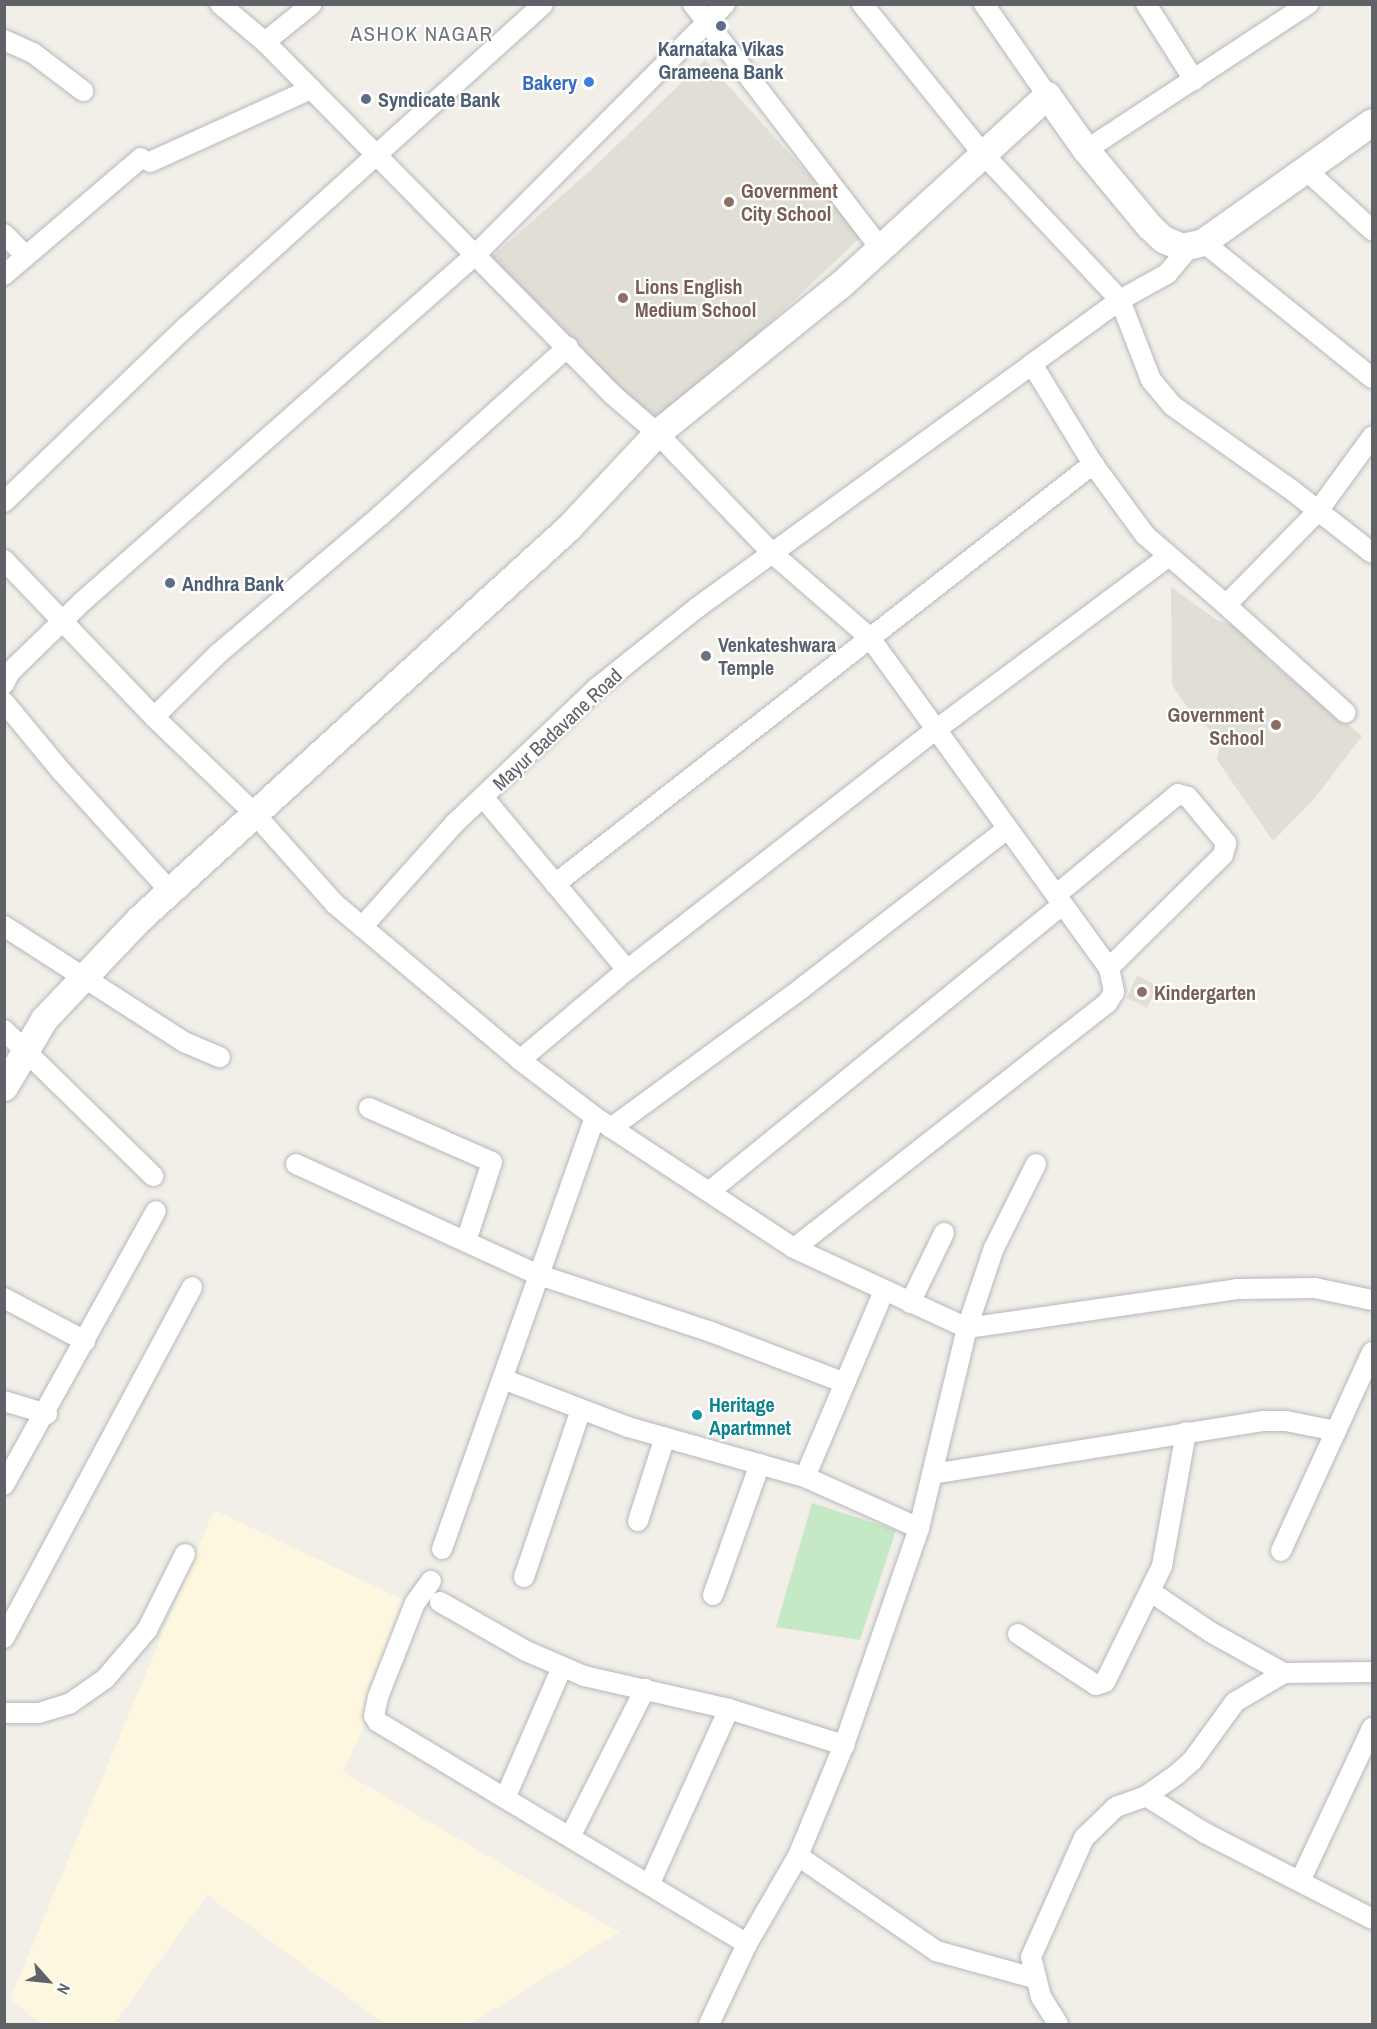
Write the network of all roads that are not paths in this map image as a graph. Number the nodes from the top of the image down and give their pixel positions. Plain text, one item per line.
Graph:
1 (220, 4) edge
2 (312, 4) edge
3 (543, 4) edge
4 (693, 4) edge
5 (725, 4) edge
6 (862, 4) edge
7 (984, 4) edge
8 (1146, 4) edge
9 (1308, 5) edge
10 (708, 22) junction
11 (4, 40) edge
12 (265, 42) junction
13 (1194, 80) junction
14 (311, 89) junction
15 (83, 91) dead end
16 (1047, 95) junction
17 (1372, 122) edge
18 (1086, 150) junction
19 (983, 153) junction
20 (376, 158) junction
21 (1305, 169) junction
22 (1372, 230) edge
23 (4, 234) edge
24 (1197, 243) junction
25 (880, 248) junction
26 (25, 255) junction
27 (474, 256) junction
28 (4, 275) edge
29 (1120, 300) junction
30 (568, 347) junction
31 (1032, 364) junction
32 (1370, 371) edge
33 (657, 432) junction
34 (1372, 437) edge
35 (1093, 464) junction
36 (4, 502) edge
37 (1318, 511) junction
38 (772, 553) junction
39 (1372, 553) edge
40 (1169, 556) junction
41 (4, 560) edge
42 (1226, 605) junction
43 (63, 621) junction
44 (870, 638) junction
45 (4, 684) edge
46 (4, 702) edge
47 (1346, 713) dead end
48 (154, 717) junction
49 (937, 729) junction
50 (483, 797) junction
51 (254, 813) junction
52 (1006, 830) junction
53 (555, 884) junction
54 (170, 891) junction
55 (1059, 900) junction
56 (4, 926) edge
57 (362, 927) junction
58 (1109, 968) junction
59 (627, 970) junction
60 (84, 977) junction
61 (4, 1030) edge
62 (26, 1050) junction
63 (220, 1057) dead end
64 (520, 1060) junction
65 (4, 1087) edge
66 (369, 1108) dead end
67 (595, 1117) junction
68 (611, 1128) junction
69 (296, 1164) dead end
70 (1036, 1164) dead end
71 (153, 1176) dead end
72 (710, 1191) junction
73 (156, 1211) dead end
74 (944, 1233) dead end
75 (466, 1242) junction
76 (794, 1248) junction
77 (833, 1267) junction
78 (539, 1275) junction
79 (192, 1287) dead end
80 (884, 1291) junction
81 (4, 1298) edge
82 (912, 1299) junction
83 (1372, 1300) edge
84 (967, 1329) junction
85 (85, 1341) junction
86 (1372, 1352) edge
87 (503, 1379) junction
88 (845, 1383) junction
89 (4, 1401) edge
90 (581, 1410) junction
91 (47, 1414) junction
92 (1335, 1431) junction
93 (1186, 1432) junction
94 (666, 1437) junction
95 (760, 1464) junction
96 (932, 1474) junction
97 (806, 1476) junction
98 (4, 1485) edge
99 (638, 1521) dead end
100 (919, 1528) junction
101 (442, 1549) dead end
102 (1281, 1551) dead end
103 (185, 1554) dead end
104 (524, 1577) dead end
105 (431, 1581) dead end
106 (1151, 1592) junction
107 (713, 1595) dead end
108 (440, 1602) dead end
109 (1018, 1634) dead end
110 (4, 1638) edge
111 (562, 1667) junction
112 (1284, 1672) junction
113 (1372, 1672) edge
114 (645, 1689) junction
115 (729, 1709) junction
116 (4, 1713) edge
117 (1372, 1728) edge
118 (844, 1745) junction
119 (506, 1796) junction
120 (1146, 1796) junction
121 (571, 1835) junction
122 (798, 1856) junction
123 (1301, 1879) junction
124 (650, 1883) junction
125 (1372, 1919) edge
126 (747, 1944) junction
127 (1034, 1978) junction
128 (709, 2025) edge
129 (1058, 2025) edge

1 - 12 street
2 - 12 street
3 - 20 street
4 - 10 street
5 - 10 street
6 - 19 street
7 - 16 street
8 - 13 street
9 - 13 street
10 - 25 street
10 - 27 street
11 - 15 street
12 - 14 street
13 - 18 street
14 - 20 street
14 - 26 street
16 - 18 street
16 - 19 street
17 - 21 street
18 - 24 street
19 - 25 street
19 - 29 street
20 - 27 street
20 - 36 street
21 - 22 street
21 - 24 street
23 - 26 street
24 - 29 street, Mayur Badavane Road
24 - 32 street
25 - 33 street
26 - 28 street
27 - 30 street
27 - 43 street
29 - 31 street, Mayur Badavane Road
29 - 37 street
30 - 33 street
30 - 48 street
31 - 35 street
31 - 38 street, Mayur Badavane Road
33 - 38 street
33 - 51 street
34 - 37 street
35 - 40 street
35 - 44 street
37 - 39 street
37 - 42 street
38 - 44 street
38 - 50 street, Mayur Badavane Road
40 - 42 street
40 - 49 street
41 - 43 street
42 - 47 street
43 - 45 street
43 - 48 street
44 - 49 street
44 - 53 street
46 - 54 street
48 - 51 street
49 - 52 street
49 - 59 street
50 - 53 street
50 - 57 street, Mayur Badavane Road
51 - 54 street
51 - 57 street
52 - 55 street
52 - 68 street
53 - 59 street
54 - 60 street
55 - 58 street
55 - 58 street
55 - 72 street
56 - 60 street
57 - 64 street
58 - 76 street
59 - 64 street
60 - 62 street
60 - 63 street
61 - 62 street
62 - 65 street
62 - 71 street
64 - 67 street
66 - 75 street
67 - 68 street
67 - 78 street
68 - 72 street
69 - 75 street
70 - 84 street
72 - 76 street
73 - 85 street
74 - 82 street
75 - 78 street
76 - 77 street
77 - 80 street
77 - 82 street
78 - 87 street
78 - 88 street
79 - 110 street
80 - 82 street
80 - 88 street
81 - 85 street
82 - 84 street
83 - 84 street
84 - 96 street
85 - 91 street
86 - 92 street
87 - 90 street
87 - 101 street
88 - 97 street
89 - 91 street
90 - 94 street
90 - 104 street
91 - 98 street
92 - 93 street
92 - 102 street
93 - 96 street
93 - 106 street
94 - 95 street
94 - 99 street
95 - 97 street
95 - 107 street
96 - 100 street
97 - 100 street
100 - 118 street
103 - 116 street
105 - 119 street
106 - 109 street
106 - 112 street
108 - 111 street
111 - 114 street
111 - 119 street
112 - 113 street
112 - 120 street
114 - 115 street
114 - 121 street
115 - 118 street
115 - 124 street
117 - 123 street
118 - 122 street
119 - 121 street
120 - 123 street
120 - 127 street
121 - 124 street
122 - 126 street
122 - 127 street
123 - 125 street
124 - 126 street
126 - 128 street
127 - 129 street

